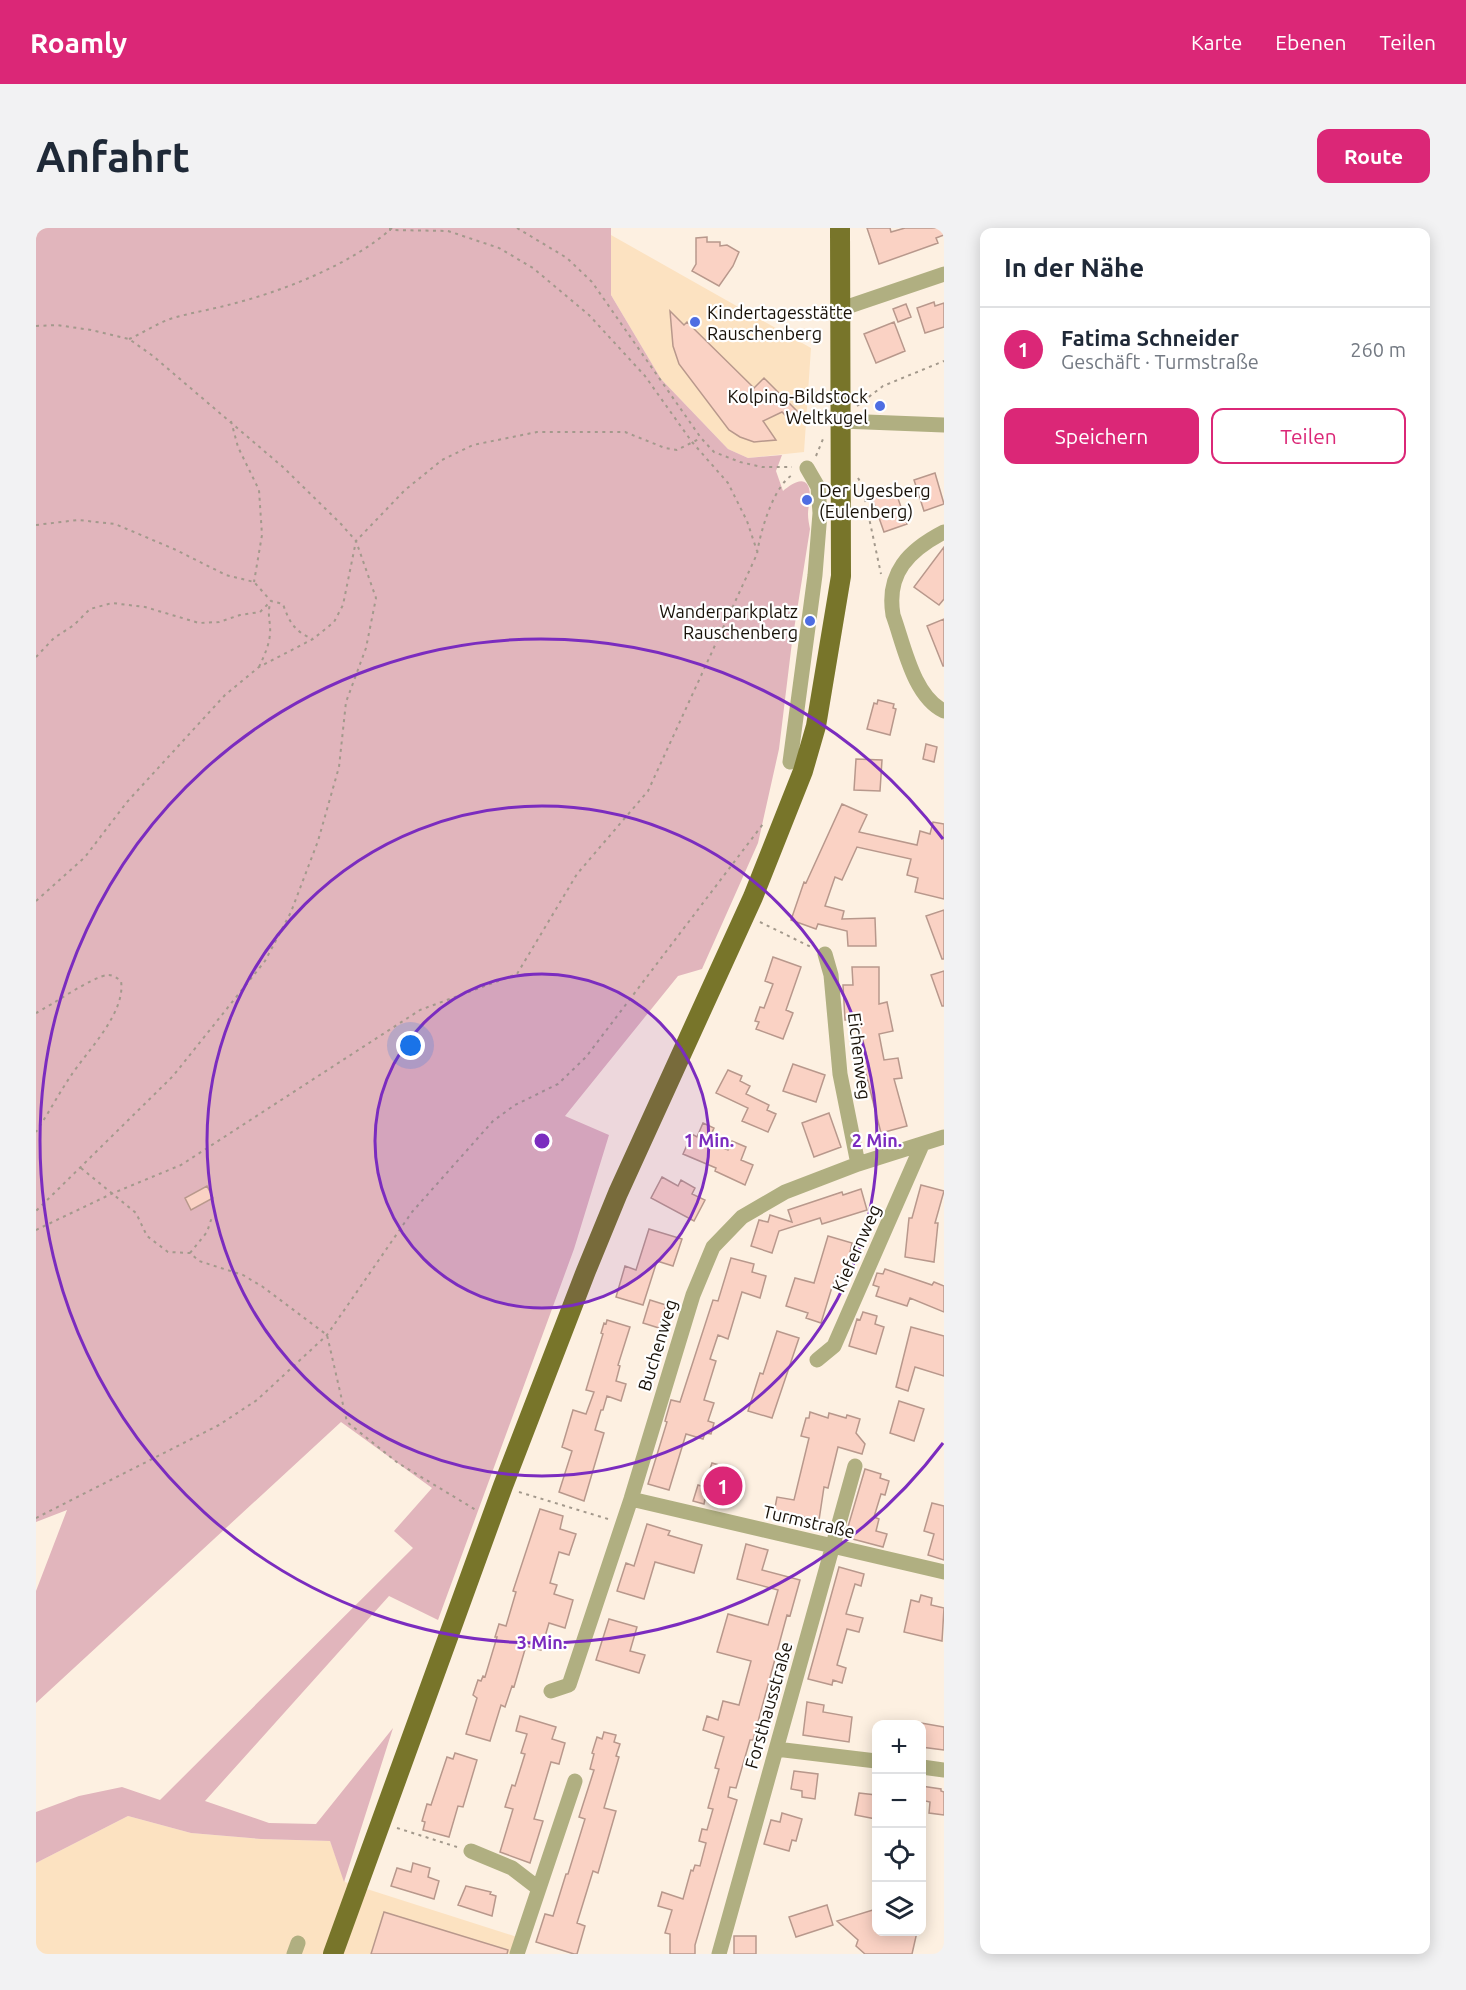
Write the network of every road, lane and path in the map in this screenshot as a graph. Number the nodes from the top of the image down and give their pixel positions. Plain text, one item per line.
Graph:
1 (518, 228) edge
2 (840, 228) edge
3 (391, 229) edge
4 (944, 274) edge
5 (841, 309) junction
6 (36, 326) edge
7 (129, 339) junction
8 (944, 361) edge
9 (858, 405) dead end
10 (231, 421) junction
11 (841, 422) junction
12 (944, 426) edge
13 (701, 438) junction
14 (692, 442) junction
15 (714, 452) junction
16 (706, 459) junction
17 (807, 468) junction
18 (841, 475) junction
19 (36, 525) edge
20 (944, 532) edge
21 (356, 542) junction
22 (757, 554) junction
23 (815, 575) junction
24 (841, 576) junction
25 (254, 582) junction
26 (893, 590) junction
27 (271, 601) junction
28 (313, 639) junction
29 (36, 657) edge
30 (259, 667) junction
31 (944, 711) edge
32 (790, 762) dead end
33 (768, 818) dead end
34 (36, 901) edge
35 (745, 915) junction
36 (825, 954) joint
37 (36, 1013) edge
38 (36, 1132) edge
39 (944, 1137) edge
40 (922, 1145) junction
41 (858, 1164) junction
42 (80, 1167) junction
43 (111, 1194) junction
44 (36, 1211) edge
45 (212, 1217) dead end
46 (36, 1230) edge
47 (190, 1253) junction
48 (327, 1335) junction
49 (817, 1360) dead end
50 (855, 1466) dead end
51 (502, 1486) junction
52 (631, 1499) junction
53 (36, 1518) edge
54 (491, 1519) junction
55 (622, 1523) junction
56 (834, 1547) junction
57 (944, 1572) edge
58 (551, 1691) dead end
59 (776, 1749) junction
60 (872, 1761) edge
61 (926, 1768) edge
62 (944, 1770) edge
63 (575, 1781) dead end
64 (409, 1831) dead end
65 (471, 1851) joint
66 (538, 1888) junction
67 (333, 1954) edge
68 (517, 1954) edge
69 (718, 1954) edge

1 - 13 path
2 - 5 main road
3 - 7 path
3 - 14 path
4 - 5 street
5 - 11 main road
6 - 7 path
7 - 10 path
8 - 9 path
10 - 21 path
10 - 25 path
11 - 12 street
11 - 18 main road
13 - 14 path
13 - 15 path
14 - 16 path
14 - 21 path
15 - 16 path
15 - 17 path
16 - 22 path
17 - 22 path
17 - 23 street
18 - 24 main road
18 - 26 path
19 - 25 path
20 - 26 street
21 - 28 path
21 - 42 path
22 - 43 path
23 - 24 street
23 - 32 street
24 - 35 main road
25 - 27 path
26 - 31 street
27 - 28 path
27 - 29 path
27 - 30 path
28 - 30 path
30 - 34 path
33 - 48 path
35 - 36 path
35 - 51 main road
36 - 41 street, Eichenweg
37 - 38 path
39 - 40 street, Buchenweg
40 - 41 street, Buchenweg
40 - 49 street, Kiefernweg
41 - 52 street, Buchenweg
42 - 43 path
42 - 44 path
43 - 46 path
43 - 47 path
45 - 47 path
47 - 48 path
48 - 53 path
48 - 54 path
50 - 56 street, Forsthausstraße
51 - 54 main road
51 - 55 path
52 - 55 street, Buchenweg
52 - 56 street, Turmstraße
54 - 67 main road
55 - 58 street, Buchenweg
56 - 57 street, Turmstraße
56 - 59 street, Forsthausstraße
59 - 60 street
59 - 69 street, Forsthausstraße
61 - 62 street
63 - 66 street
64 - 65 path
65 - 66 street
66 - 68 street

